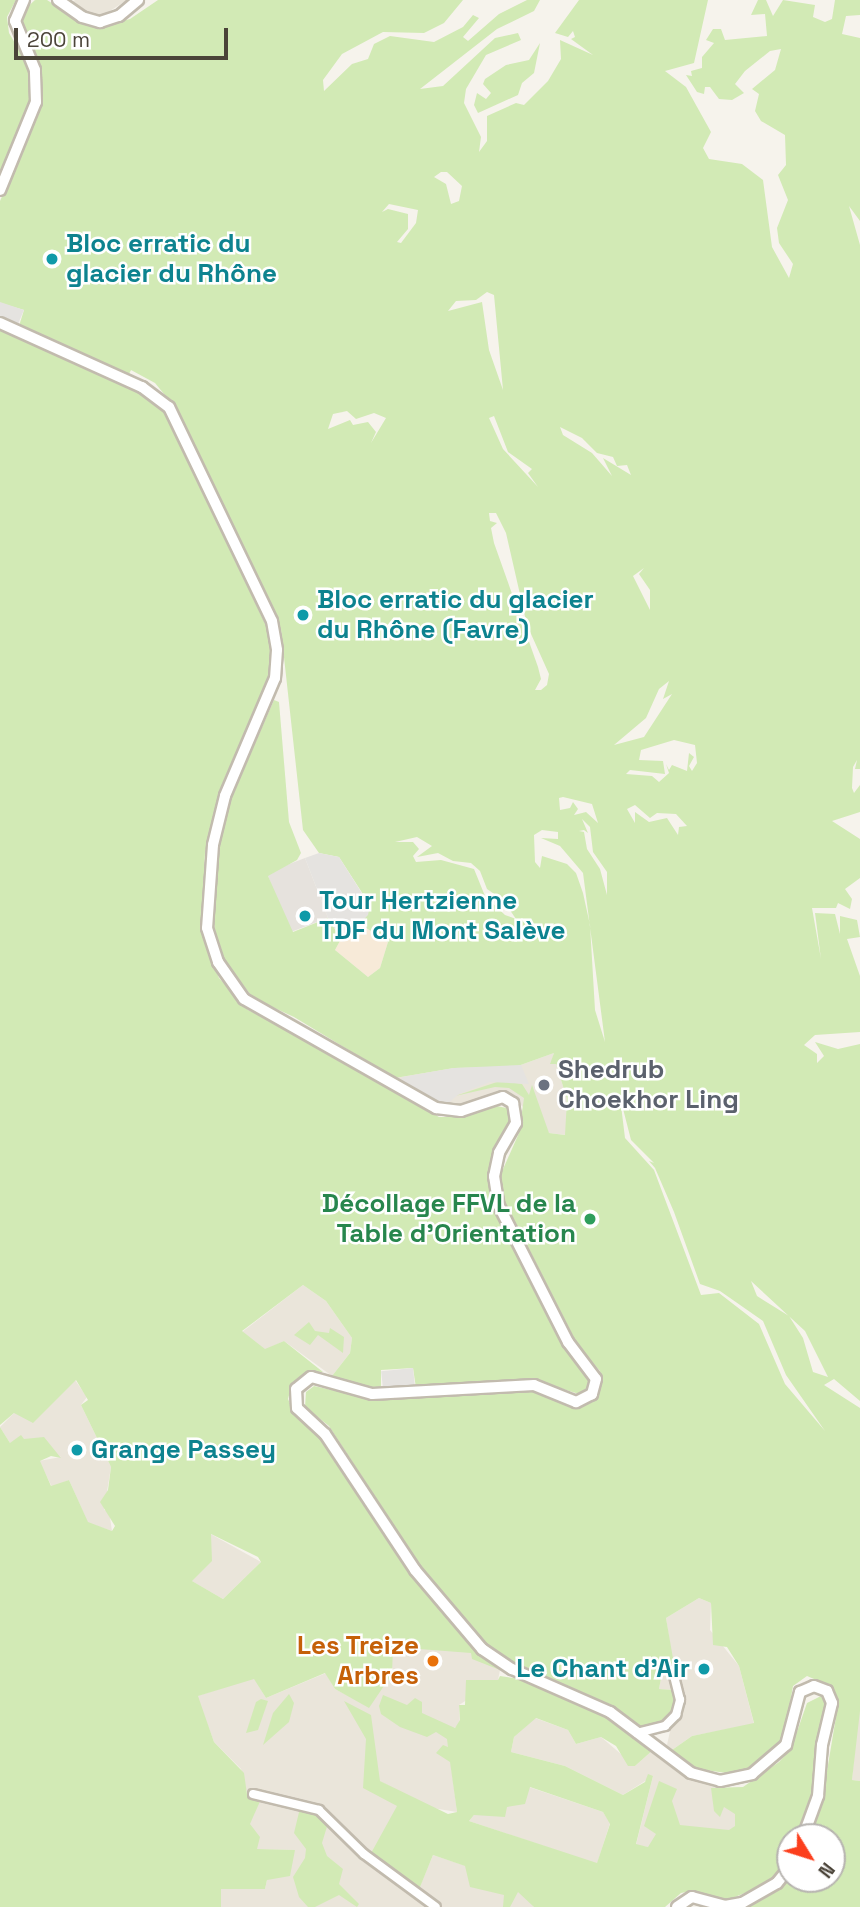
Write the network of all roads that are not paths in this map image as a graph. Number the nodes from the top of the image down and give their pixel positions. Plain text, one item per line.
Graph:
1 (24, 0) edge
2 (58, 0) edge
3 (138, 0) edge
4 (0, 190) edge
5 (0, 323) edge
6 (673, 1671) dead end
7 (637, 1732) junction
8 (255, 1795) dead end
9 (808, 1823) edge
10 (776, 1882) edge
11 (436, 1907) edge
12 (677, 1907) edge

1 - 4 street
2 - 3 street
5 - 7 street
6 - 7 street
7 - 9 street
8 - 11 street
10 - 12 street

